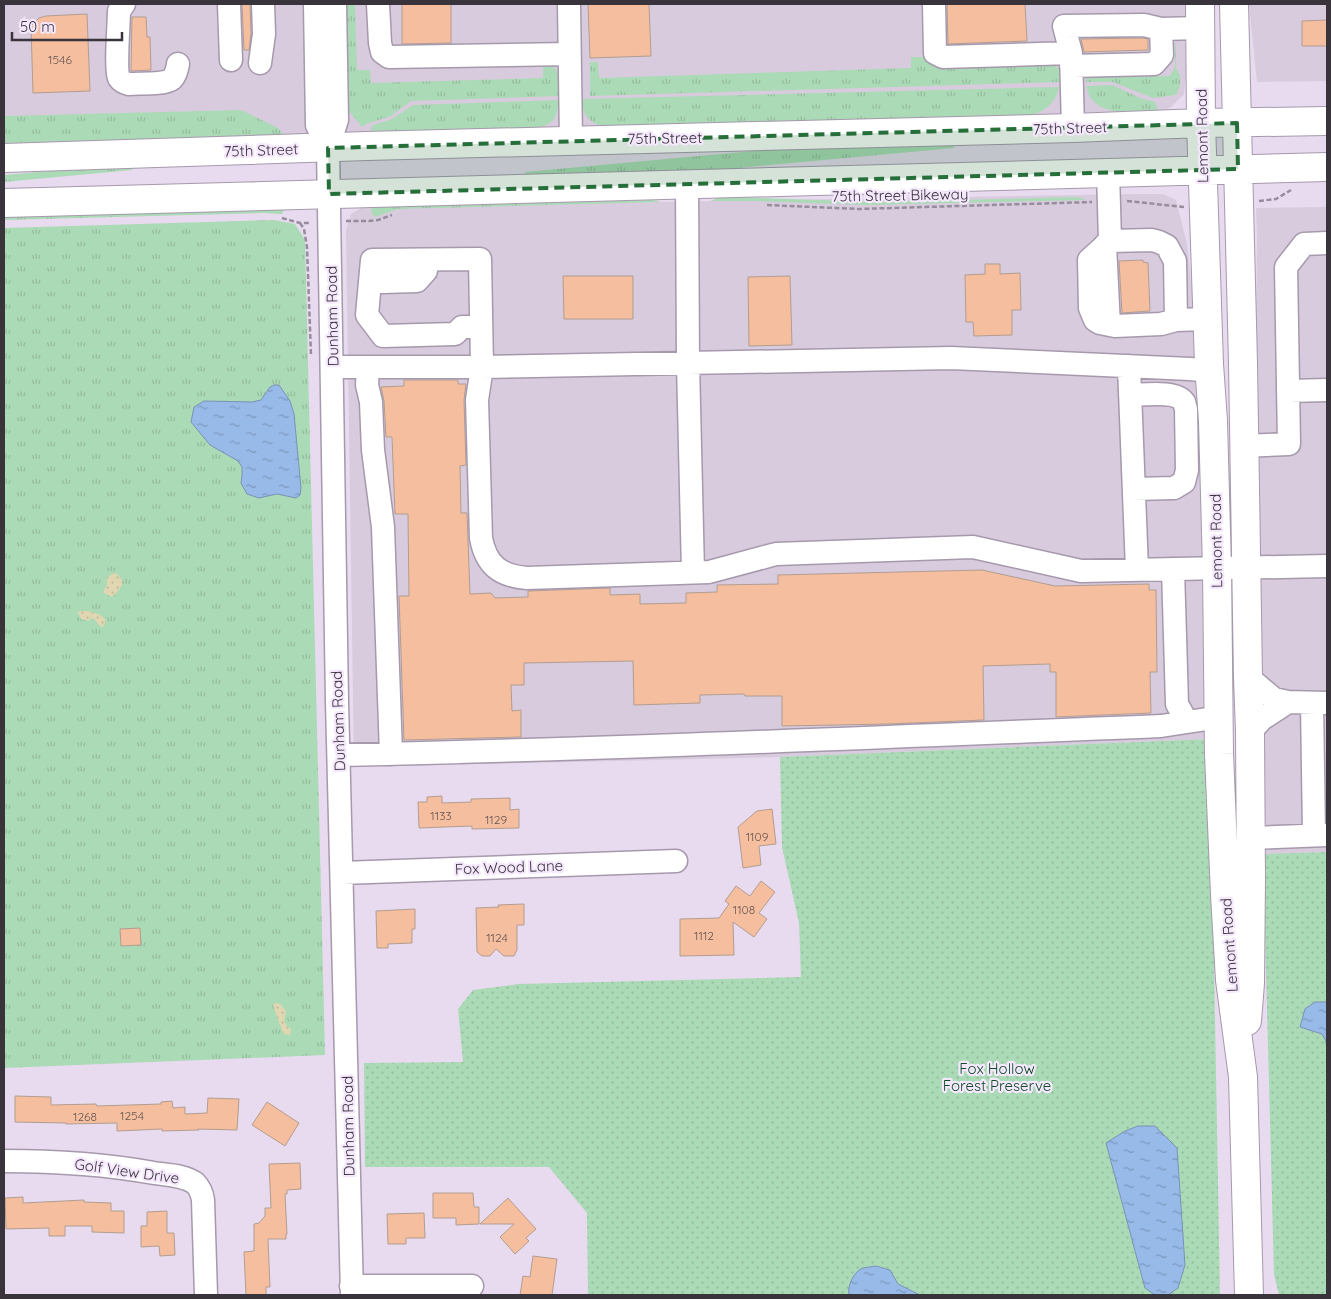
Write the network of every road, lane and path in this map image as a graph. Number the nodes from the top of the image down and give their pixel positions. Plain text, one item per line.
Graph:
1 (124, 4) edge
2 (230, 4) edge
3 (263, 4) edge
4 (315, 4) edge
5 (334, 4) edge
6 (378, 4) edge
7 (569, 4) edge
8 (934, 4) edge
9 (1234, 4) edge
10 (1200, 16) edge
11 (1161, 29) junction
12 (570, 54) junction
13 (231, 60) dead end
14 (1071, 60) junction
15 (260, 63) dead end
16 (178, 64) dead end
17 (1327, 121) edge
18 (1201, 123) junction
19 (1237, 123) junction
20 (1073, 128) junction
21 (571, 141) junction
22 (328, 148) junction
23 (4, 158) edge
24 (1327, 167) edge
25 (1238, 169) junction
26 (1203, 170) junction
27 (1108, 172) junction
28 (687, 184) junction
29 (1296, 189) dead end
30 (329, 194) junction
31 (1132, 201) dead end
32 (1262, 201) dead end
33 (1087, 202) dead end
34 (4, 203) edge
35 (766, 205) dead end
36 (1183, 207) dead end
37 (395, 214) dead end
38 (276, 217) dead end
39 (347, 221) dead end
40 (311, 223) dead end
41 (1327, 243) edge
42 (1105, 246) junction
43 (447, 260) junction
44 (1207, 319) junction
45 (1176, 320) junction
46 (472, 327) junction
47 (688, 363) junction
48 (1129, 366) junction
49 (368, 367) junction
50 (482, 367) junction
51 (332, 368) junction
52 (1210, 371) junction
53 (1327, 390) edge
54 (1288, 392) junction
55 (1130, 395) junction
56 (1243, 446) junction
57 (1134, 489) junction
58 (1327, 566) edge
59 (1218, 568) junction
60 (1246, 568) junction
61 (1173, 569) junction
62 (1138, 570) junction
63 (693, 572) junction
64 (1248, 677) junction
65 (1288, 702) junction
66 (1320, 703) edge
67 (1219, 718) junction
68 (1187, 722) junction
69 (1250, 732) junction
70 (391, 754) junction
71 (339, 755) junction
72 (1321, 835) edge
73 (1251, 838) junction
74 (676, 861) dead end
75 (342, 873) junction
76 (1243, 1077) junction
77 (4, 1160) edge
78 (472, 1286) dead end
79 (351, 1290) edge
80 (206, 1295) edge
81 (1249, 1295) edge

1 - 16 street
2 - 13 street
3 - 15 street
4 - 22 street
5 - 22 street
6 - 12 street
7 - 12 street
8 - 14 street
9 - 19 main road, Lemont Road
10 - 11 street
10 - 18 main road, Lemont Road
11 - 14 street
11 - 14 street
12 - 21 street
14 - 20 street
17 - 19 main road, 75th Street
18 - 19 main road, 75th Street
18 - 20 main road, 75th Street
18 - 26 main road, Lemont Road
19 - 25 main road, Lemont Road
20 - 21 main road, 75th Street
21 - 22 main road, 75th Street
22 - 23 main road, 75th Street
22 - 30 street, Dunham Road
24 - 25 main road
25 - 26 main road
25 - 56 main road, Lemont Road
26 - 27 main road
26 - 44 main road, Lemont Road
27 - 28 main road
27 - 42 street
28 - 30 main road
28 - 47 street
29 - 32 path
30 - 34 main road
30 - 51 street, Dunham Road
31 - 36 path
33 - 35 path, 75th Street Bikeway
37 - 39 path
38 - 40 path
41 - 54 street
42 - 45 street
42 - 45 street
43 - 46 street
43 - 46 street
43 - 46 street
44 - 45 street
44 - 52 main road, Lemont Road
46 - 50 street
47 - 48 street
47 - 50 street
47 - 63 street
48 - 52 street
48 - 55 street
49 - 50 street
49 - 51 street
49 - 70 street
50 - 63 street
51 - 71 street, Dunham Road
52 - 59 main road, Lemont Road
53 - 54 street
54 - 56 street
55 - 57 street
55 - 57 street
56 - 60 main road, Lemont Road
57 - 62 street
58 - 60 street
59 - 60 street
59 - 61 street
59 - 67 main road, Lemont Road
60 - 64 main road, Lemont Road
61 - 62 street
61 - 68 street
62 - 63 street
64 - 65 street
64 - 69 main road, Lemont Road
65 - 66 street
65 - 69 street
66 - 72 street
67 - 68 street
67 - 76 main road, Lemont Road
68 - 70 street
69 - 73 main road, Lemont Road
70 - 71 street
71 - 75 street, Dunham Road
72 - 73 street
73 - 76 main road, Lemont Road
74 - 75 street, Fox Wood Lane
75 - 79 street, Dunham Road
76 - 81 main road, Lemont Road
77 - 80 street, Golf View Drive
78 - 79 street

